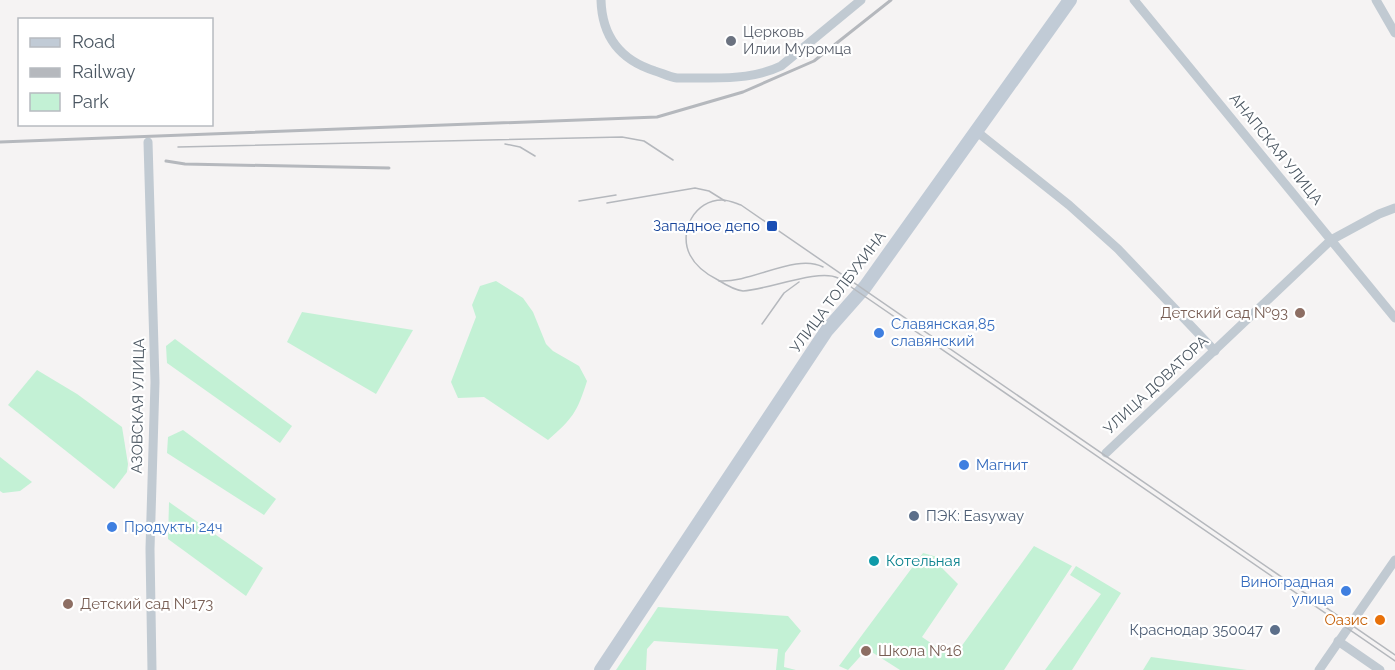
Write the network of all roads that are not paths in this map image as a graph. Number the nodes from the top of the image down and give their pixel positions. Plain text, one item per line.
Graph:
1 (601, 0) edge
2 (861, 0) edge
3 (1070, 0) edge
4 (1134, 0) edge
5 (1377, 0) edge
6 (1395, 33) edge
7 (976, 132) junction
8 (148, 142) dead end
9 (1395, 208) edge
10 (1331, 240) junction
11 (1395, 318) edge
12 (1215, 351) junction
13 (1106, 453) dead end
14 (1395, 560) edge
15 (1338, 641) junction
16 (152, 670) edge
17 (601, 670) edge
18 (1319, 670) edge
19 (1380, 670) edge

1 - 2 street
3 - 7 street, УЛИЦА ТОЛБУХИНА
4 - 10 street, АНАПСКАЯ УЛИЦА
5 - 6 street
7 - 12 street
7 - 17 street, УЛИЦА ТОЛБУХИНА
8 - 16 street, АЗОВСКАЯ УЛИЦА
9 - 10 street, УЛИЦА ДОВАТОРА
10 - 11 street, АНАПСКАЯ УЛИЦА
10 - 12 street, УЛИЦА ДОВАТОРА
12 - 13 street, УЛИЦА ДОВАТОРА
14 - 15 street
15 - 18 street
15 - 19 street

